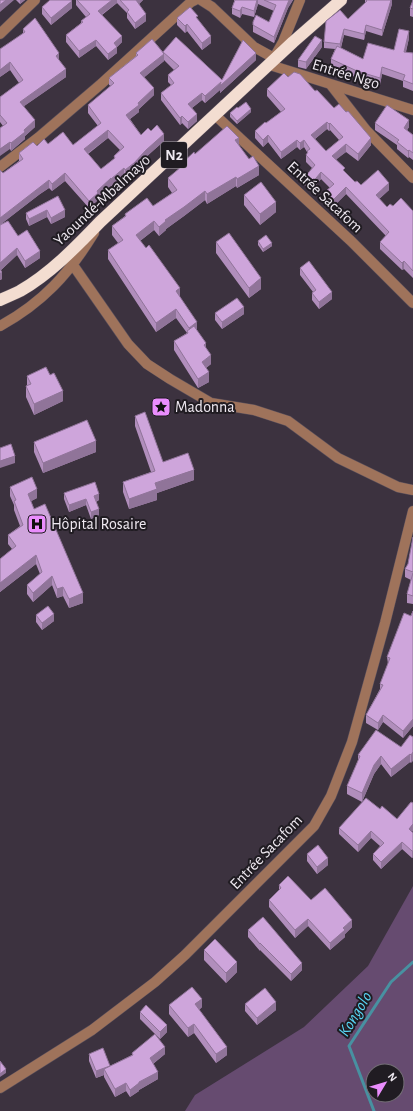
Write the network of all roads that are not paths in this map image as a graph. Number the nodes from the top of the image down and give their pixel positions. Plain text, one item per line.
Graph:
1 (35, 0) edge
2 (195, 0) edge
3 (201, 0) edge
4 (300, 0) edge
5 (341, 0) edge
6 (0, 34) edge
7 (272, 62) junction
8 (331, 85) junction
9 (413, 110) edge
10 (215, 115) junction
11 (0, 168) edge
12 (413, 178) edge
13 (100, 222) junction
14 (72, 265) junction
15 (0, 300) edge
16 (413, 303) edge
17 (0, 326) edge
18 (413, 490) edge
19 (413, 511) edge
20 (0, 1088) edge

1 - 6 street
2 - 11 street
3 - 7 street, Entrée Ngo
4 - 7 street
5 - 7 highway, Yaoundé-Mbalmayo / N2
7 - 8 street, Entrée Ngo
7 - 10 highway, Yaoundé-Mbalmayo / N2
8 - 9 street, Entrée Ngo
8 - 12 street
10 - 13 highway, Yaoundé-Mbalmayo / N2
10 - 16 street, Entrée Sacafom
13 - 14 street
13 - 15 highway, Yaoundé-Mbalmayo / N2
14 - 17 street
14 - 18 street
19 - 20 street, Entrée Sacafom

